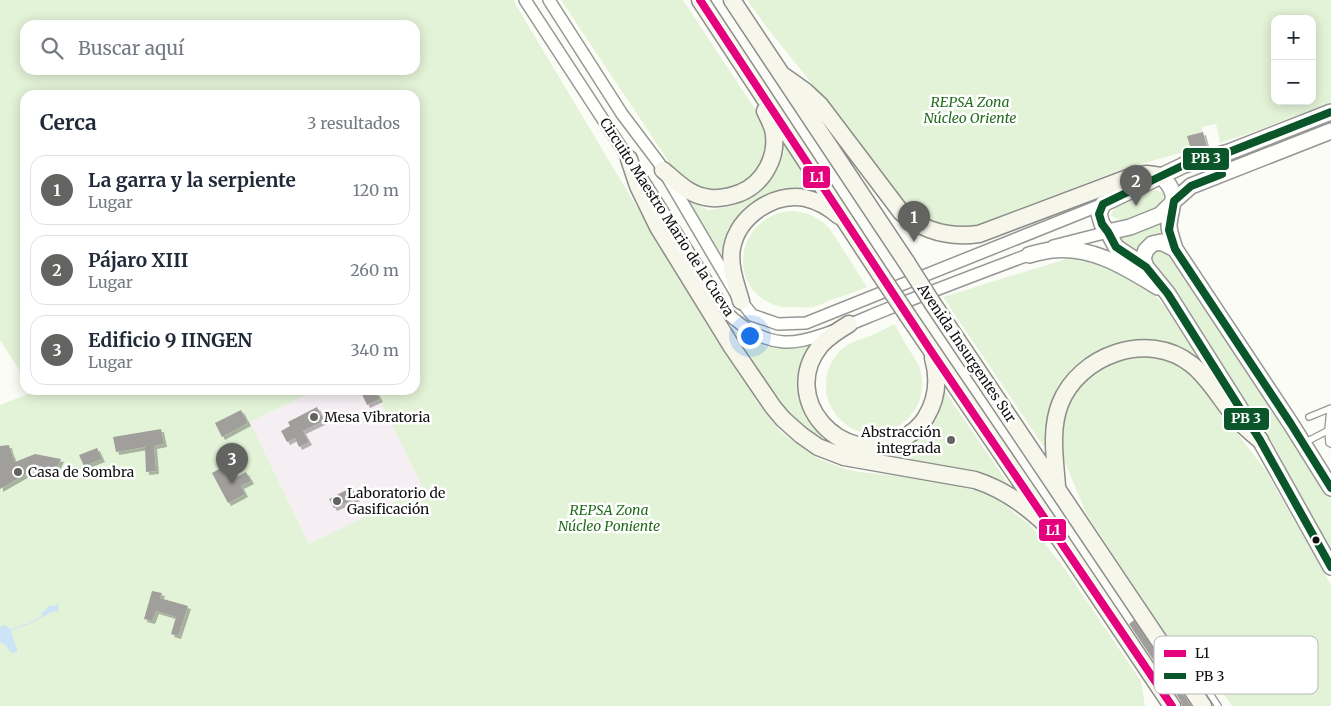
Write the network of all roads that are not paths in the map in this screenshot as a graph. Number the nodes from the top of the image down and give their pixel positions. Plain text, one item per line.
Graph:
1 (525, 0) edge
2 (548, 0) edge
3 (700, 0) edge
4 (732, 0) edge
5 (744, 66) junction
6 (780, 74) junction
7 (1331, 112) edge
8 (1331, 131) edge
9 (629, 159) junction
10 (663, 170) junction
11 (1161, 176) junction
12 (1174, 201) junction
13 (1103, 204) junction
14 (851, 229) junction
15 (1108, 232) junction
16 (1175, 249) junction
17 (1029, 255) junction
18 (1146, 267) junction
19 (1168, 294) junction
20 (741, 301) junction
21 (849, 324) junction
22 (931, 352) junction
23 (1330, 409) edge
24 (1309, 417) dead end
25 (1329, 430) edge
26 (1260, 440) junction
27 (1304, 444) junction
28 (1331, 444) edge
29 (1331, 488) edge
30 (1057, 489) junction
31 (1059, 538) junction
32 (1331, 567) edge
33 (1157, 636) edge
34 (1154, 679) edge
35 (1164, 694) edge
36 (1195, 694) edge
37 (1210, 694) edge
38 (1172, 706) edge
39 (1203, 706) edge
40 (1218, 706) edge

1 - 9 street, Circuito Maestro Mario de la Cueva
2 - 10 street, Circuito Maestro Mario de la Cueva
3 - 5 main road, Avenida Insurgentes Sur
4 - 6 main road, Avenida Insurgentes Sur
5 - 10 main road
5 - 14 main road, Avenida Insurgentes Sur
6 - 11 main road
6 - 30 main road, Avenida Insurgentes Sur, bridge
7 - 11 street, Circuito Maestro Mario de la Cueva
8 - 12 street, Circuito Maestro Mario de la Cueva
9 - 21 street, Circuito Maestro Mario de la Cueva
9 - 31 main road
10 - 20 street, Circuito Maestro Mario de la Cueva
11 - 12 street
11 - 13 street, Circuito Maestro Mario de la Cueva
12 - 15 street, Circuito Maestro Mario de la Cueva
12 - 16 street
13 - 15 street
13 - 20 street, Circuito Maestro Mario de la Cueva
14 - 20 main road
14 - 22 main road, Avenida Insurgentes Sur, bridge
15 - 17 street, Circuito Maestro Mario de la Cueva
15 - 18 street
16 - 18 street
16 - 27 street
17 - 19 street
17 - 21 street, Circuito Maestro Mario de la Cueva
18 - 19 street
19 - 26 street
21 - 22 main road
22 - 31 main road, Avenida Insurgentes Sur
23 - 24 lane
23 - 25 lane
25 - 27 lane
25 - 28 lane
26 - 30 main road
26 - 32 street
27 - 29 street
30 - 33 main road, Avenida Insurgentes Sur
31 - 34 main road, Avenida Insurgentes Sur
35 - 38 main road, Avenida Insurgentes Sur
36 - 39 main road, Avenida Insurgentes Sur
37 - 40 lane

